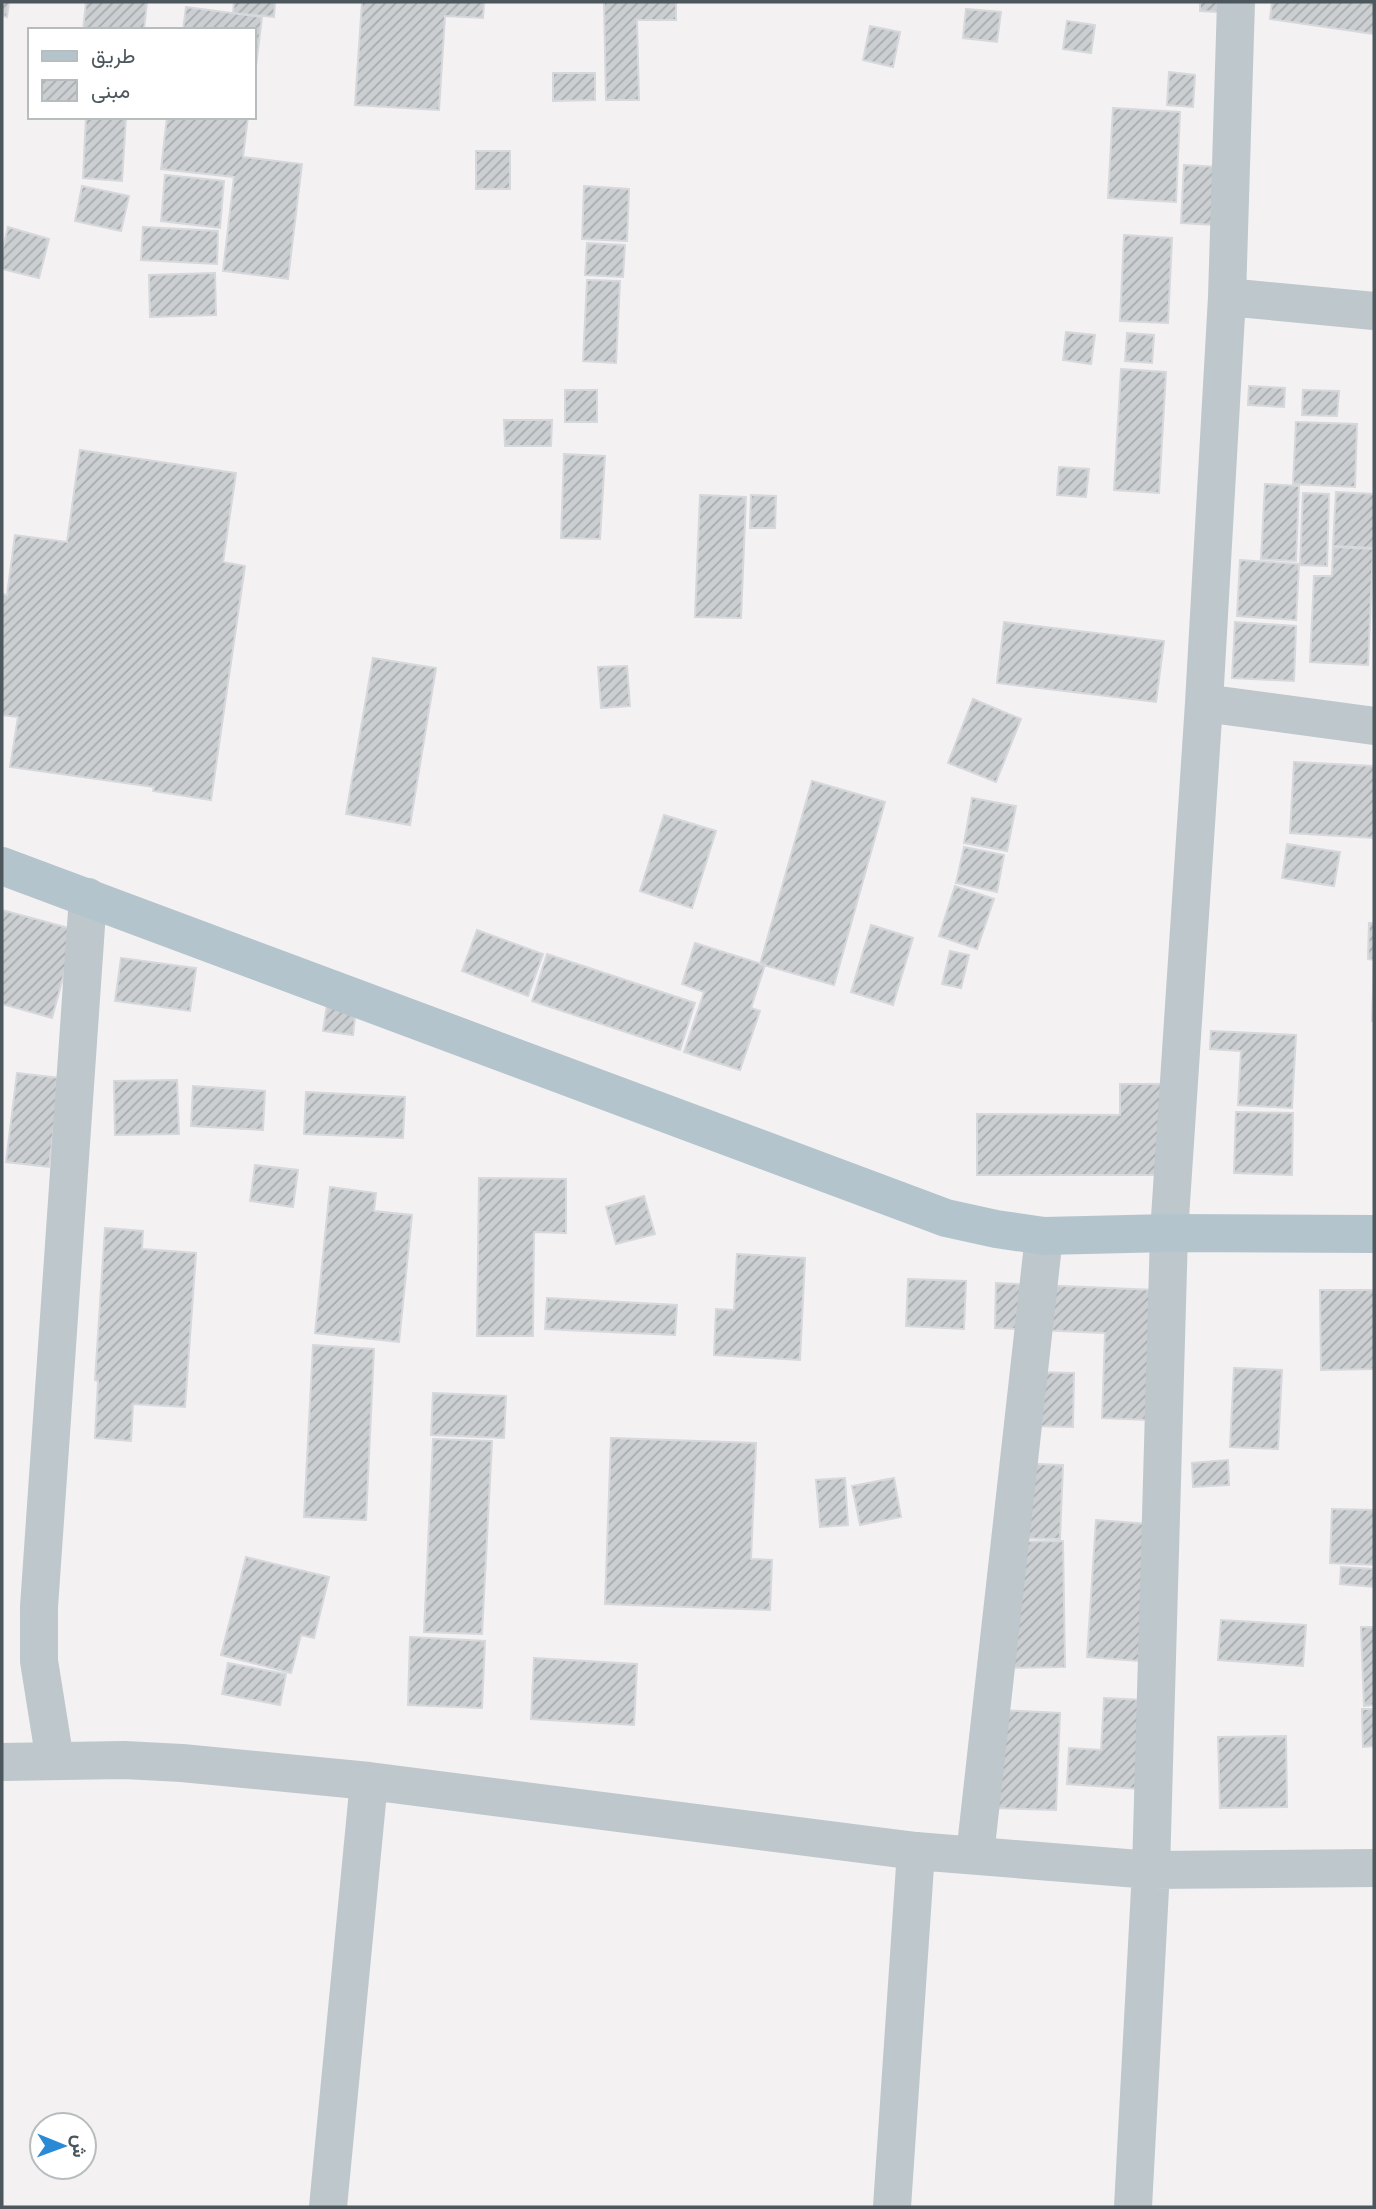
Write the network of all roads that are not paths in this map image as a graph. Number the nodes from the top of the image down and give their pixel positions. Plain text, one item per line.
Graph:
1 (1236, 2) edge
2 (1227, 297) junction
3 (1374, 311) edge
4 (1204, 703) junction
5 (1374, 726) edge
6 (2, 866) edge
7 (89, 897) junction
8 (1169, 1233) junction
9 (1374, 1234) edge
10 (1044, 1236) junction
11 (55, 1760) junction
12 (2, 1762) edge
13 (369, 1781) junction
14 (916, 1851) junction
15 (975, 1855) junction
16 (1374, 1868) edge
17 (1151, 1870) junction
18 (328, 2207) edge
19 (892, 2207) edge
20 (1133, 2207) edge

1 - 2 street
2 - 3 street
2 - 4 street
4 - 5 street
4 - 8 street
6 - 7 main road
7 - 10 main road
7 - 11 street
8 - 9 main road
8 - 10 main road
8 - 17 street
10 - 15 street
11 - 12 street
11 - 13 street
13 - 14 street
13 - 18 street
14 - 15 street
14 - 19 street
15 - 17 street
16 - 17 street
17 - 20 street

